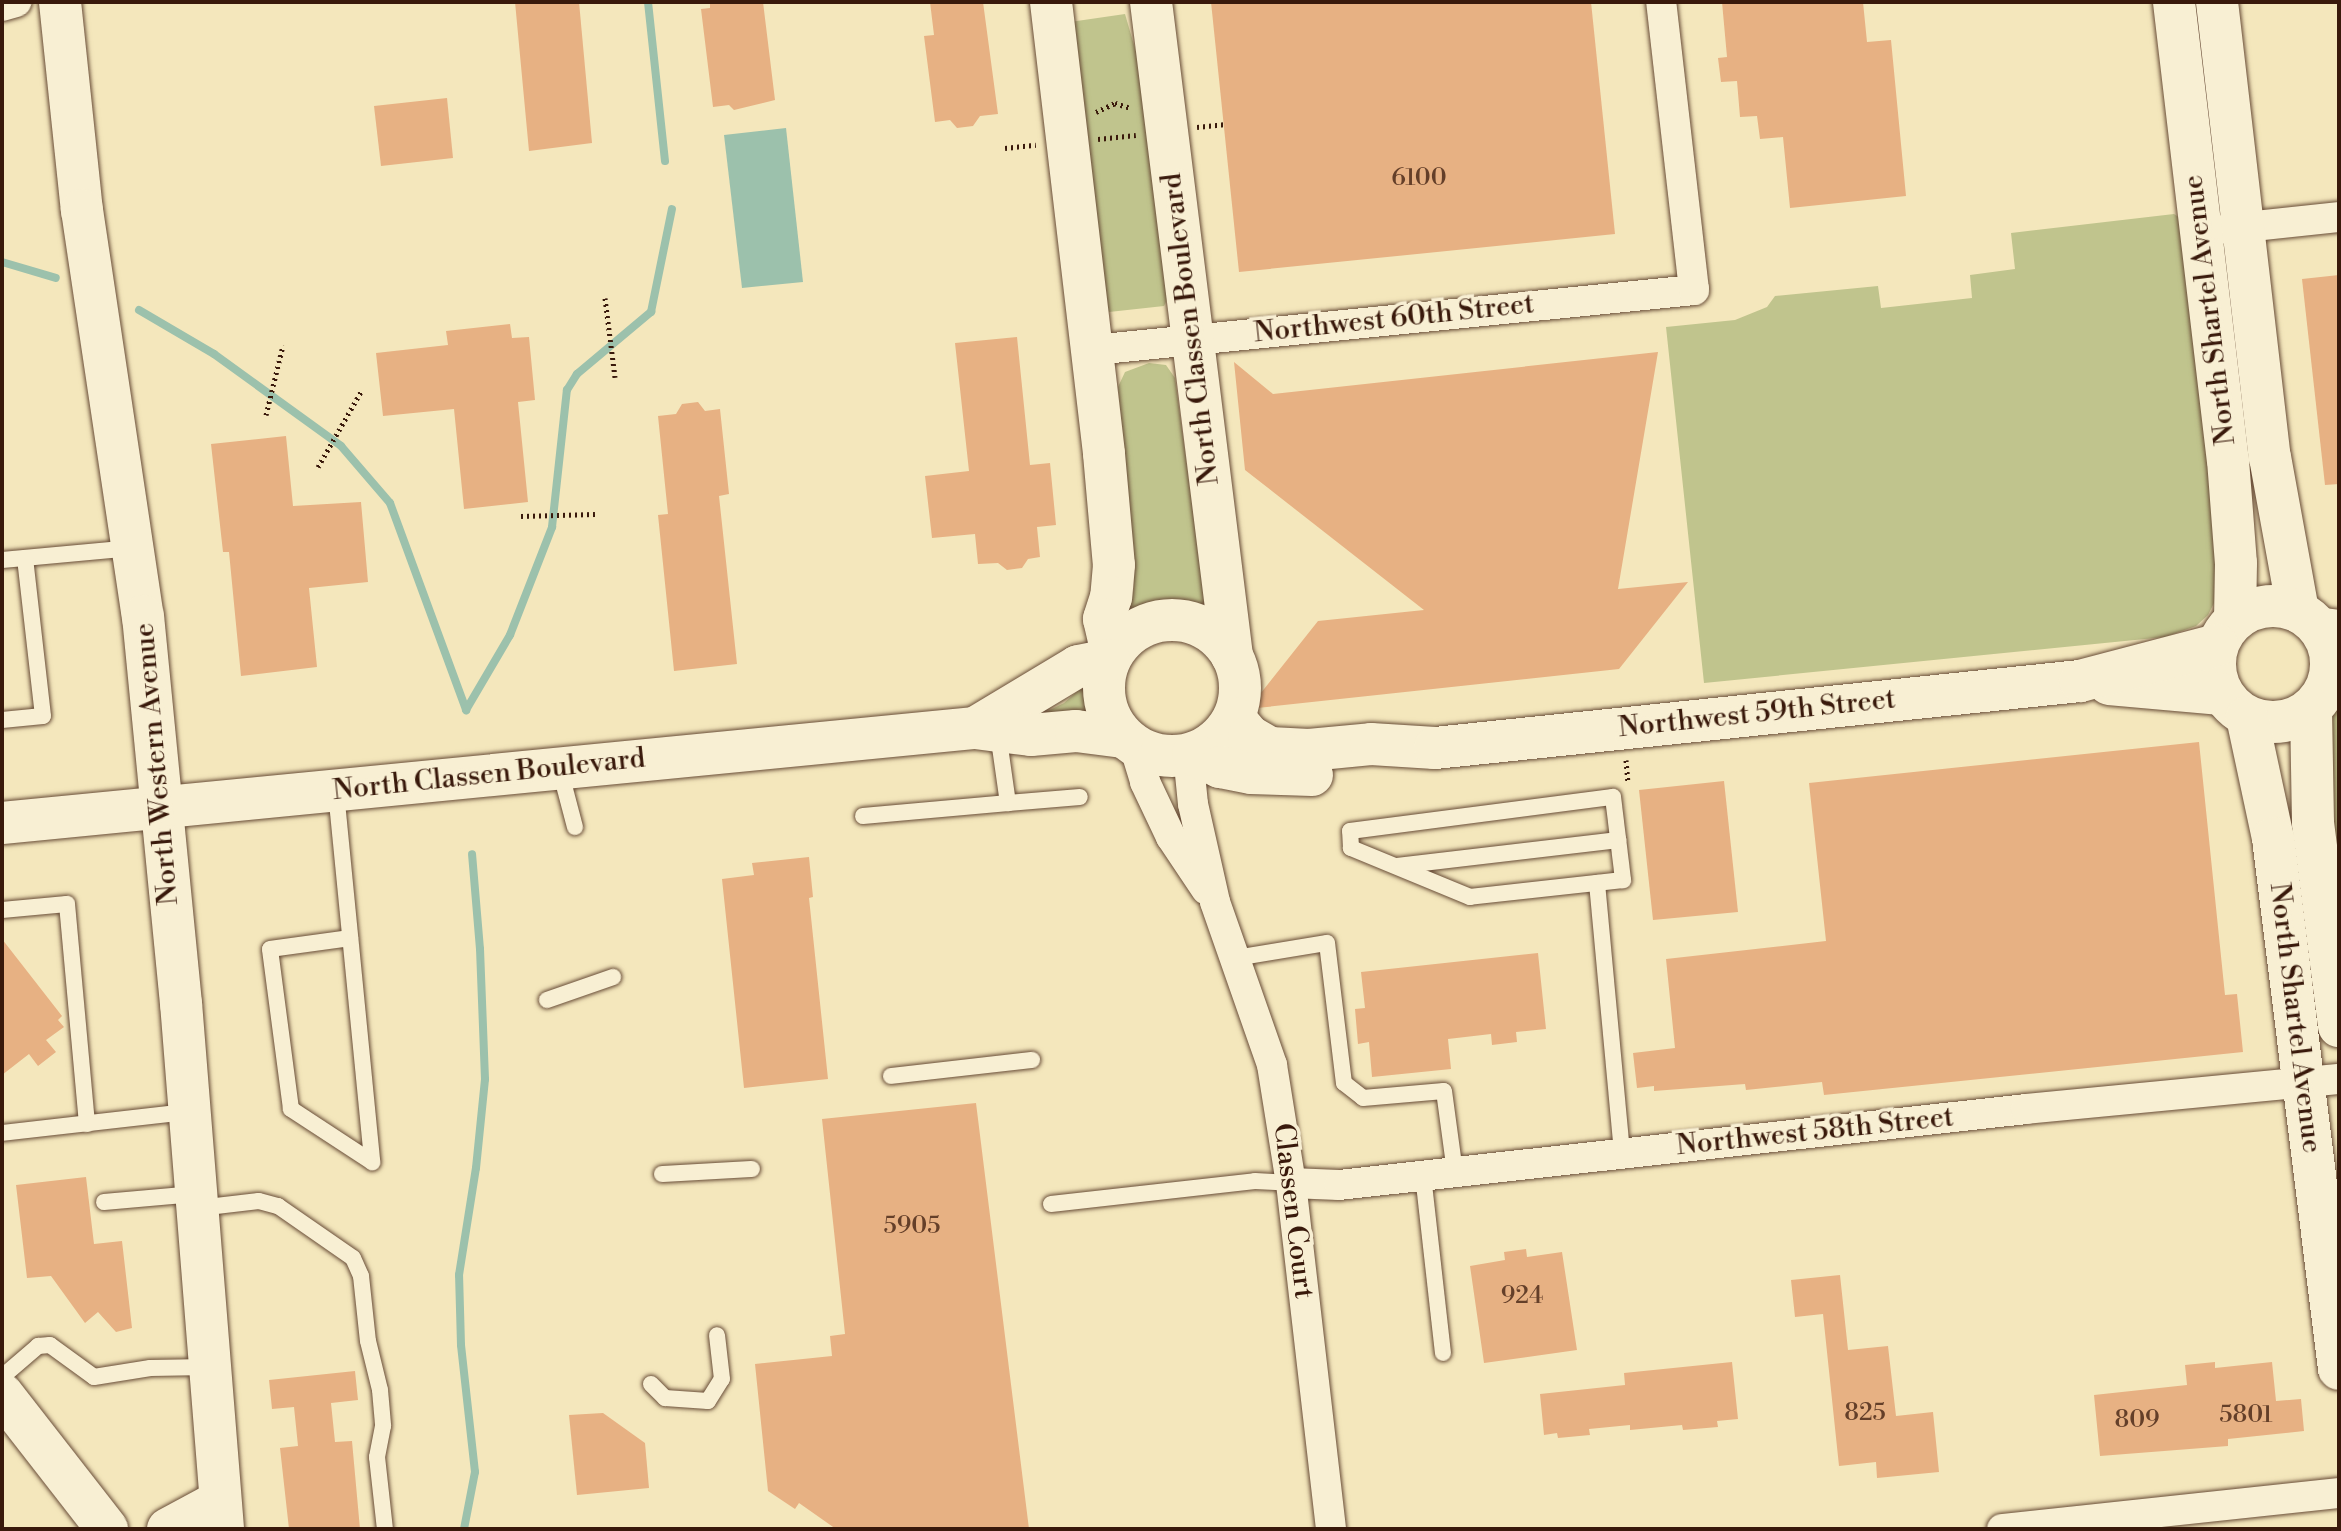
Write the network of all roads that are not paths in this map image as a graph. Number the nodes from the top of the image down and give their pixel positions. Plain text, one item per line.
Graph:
1 (16, 2) edge
2 (60, 2) edge
3 (1051, 2) edge
4 (1151, 2) edge
5 (1661, 2) edge
6 (2174, 2) edge
7 (2217, 2) edge
8 (2, 6) edge
9 (2339, 217) edge
10 (2244, 227) junction
11 (2201, 231) junction
12 (1193, 339) junction
13 (1093, 350) junction
14 (133, 548) junction
15 (25, 558) junction
16 (2, 560) edge
17 (2317, 619) edge
18 (2226, 632) junction
19 (1232, 656) junction
20 (1111, 657) junction
21 (2335, 671) edge
22 (2080, 681) junction
23 (2235, 705) junction
24 (2311, 709) junction
25 (1234, 718) junction
26 (2, 720) edge
27 (987, 730) junction
28 (1128, 741) junction
29 (1435, 748) junction
30 (1190, 754) junction
31 (560, 769) junction
32 (335, 790) junction
33 (1080, 797) dead end
34 (1008, 803) junction
35 (161, 807) junction
36 (863, 816) dead end
37 (2, 823) edge
38 (575, 827) dead end
39 (1618, 840) junction
40 (1396, 866) junction
41 (1597, 883) junction
42 (1215, 902) junction
43 (2, 910) edge
44 (350, 938) junction
45 (1235, 958) junction
46 (613, 977) dead end
47 (547, 1000) dead end
48 (2339, 1026) edge
49 (1032, 1060) dead end
50 (891, 1076) dead end
51 (2321, 1080) edge
52 (190, 1112) junction
53 (87, 1124) junction
54 (2, 1133) edge
55 (1622, 1153) junction
56 (752, 1169) dead end
57 (1455, 1172) junction
58 (662, 1174) dead end
59 (1423, 1175) junction
60 (1291, 1183) junction
61 (198, 1201) junction
62 (104, 1202) dead end
63 (1051, 1204) dead end
64 (717, 1335) dead end
65 (1443, 1353) dead end
66 (210, 1367) junction
67 (2339, 1369) edge
68 (2, 1377) edge
69 (651, 1384) dead end
70 (2, 1394) edge
71 (2339, 1493) edge
72 (222, 1515) edge
73 (107, 1529) edge
74 (168, 1529) edge
75 (385, 1529) edge
76 (1331, 1529) edge
77 (2002, 1529) edge

1 - 8 street
2 - 14 main road, North Western Avenue
3 - 13 main road
4 - 12 main road, North Classen Boulevard
5 - 12 street, Northwest 60th Street
6 - 11 main road, North Shartel Avenue
7 - 10 main road, North Shartel Avenue
9 - 10 street
10 - 11 street
10 - 17 main road, North Shartel Avenue
11 - 18 main road, North Shartel Avenue
12 - 13 street, Northwest 60th Street
12 - 19 main road, North Classen Boulevard
13 - 20 main road
14 - 15 lane
14 - 35 main road, North Western Avenue
15 - 16 lane
15 - 26 lane
17 - 18 main road
17 - 21 main road, North Shartel Avenue
18 - 22 main road, Northwest 59th Street
18 - 23 main road, North Shartel Avenue
19 - 20 main road, North Classen Boulevard
19 - 25 main road, North Classen Boulevard
20 - 27 main road, North Classen Boulevard
20 - 28 main road
21 - 24 main road, North Shartel Avenue
22 - 23 main road, Northwest 59th Street
22 - 29 main road, Northwest 59th Street
23 - 24 main road
23 - 51 main road, North Shartel Avenue
24 - 48 main road, North Shartel Avenue
25 - 29 main road, Northwest 59th Street
25 - 30 main road
27 - 28 main road, North Classen Boulevard
27 - 31 main road, North Classen Boulevard
27 - 34 lane
28 - 30 main road, North Classen Boulevard
28 - 42 street, Classen Court
29 - 30 main road, Northwest 59th Street
30 - 42 street, Classen Court
31 - 32 main road, North Classen Boulevard
31 - 38 lane
32 - 35 main road, North Classen Boulevard
32 - 44 lane
33 - 34 lane
34 - 36 lane
35 - 37 main road, North Classen Boulevard
35 - 52 main road, North Western Avenue
39 - 40 lane
39 - 40 lane
39 - 41 lane
40 - 41 lane
41 - 55 lane
42 - 45 street, Classen Court
43 - 53 lane
44 - 44 lane
45 - 57 lane
45 - 60 street, Classen Court
46 - 47 lane
49 - 50 lane
51 - 55 street, Northwest 58th Street
51 - 67 main road, North Shartel Avenue
52 - 53 lane
52 - 61 main road, North Western Avenue
53 - 54 lane
55 - 57 street, Northwest 58th Street
56 - 58 lane
57 - 59 street, Northwest 58th Street
59 - 60 street, Northwest 58th Street
59 - 65 lane
60 - 63 lane
60 - 76 street, Classen Court
61 - 62 lane
61 - 66 main road, North Western Avenue
61 - 75 lane
64 - 69 lane
66 - 68 lane
66 - 72 main road, North Western Avenue
70 - 73 main road
71 - 77 street
72 - 74 main road

